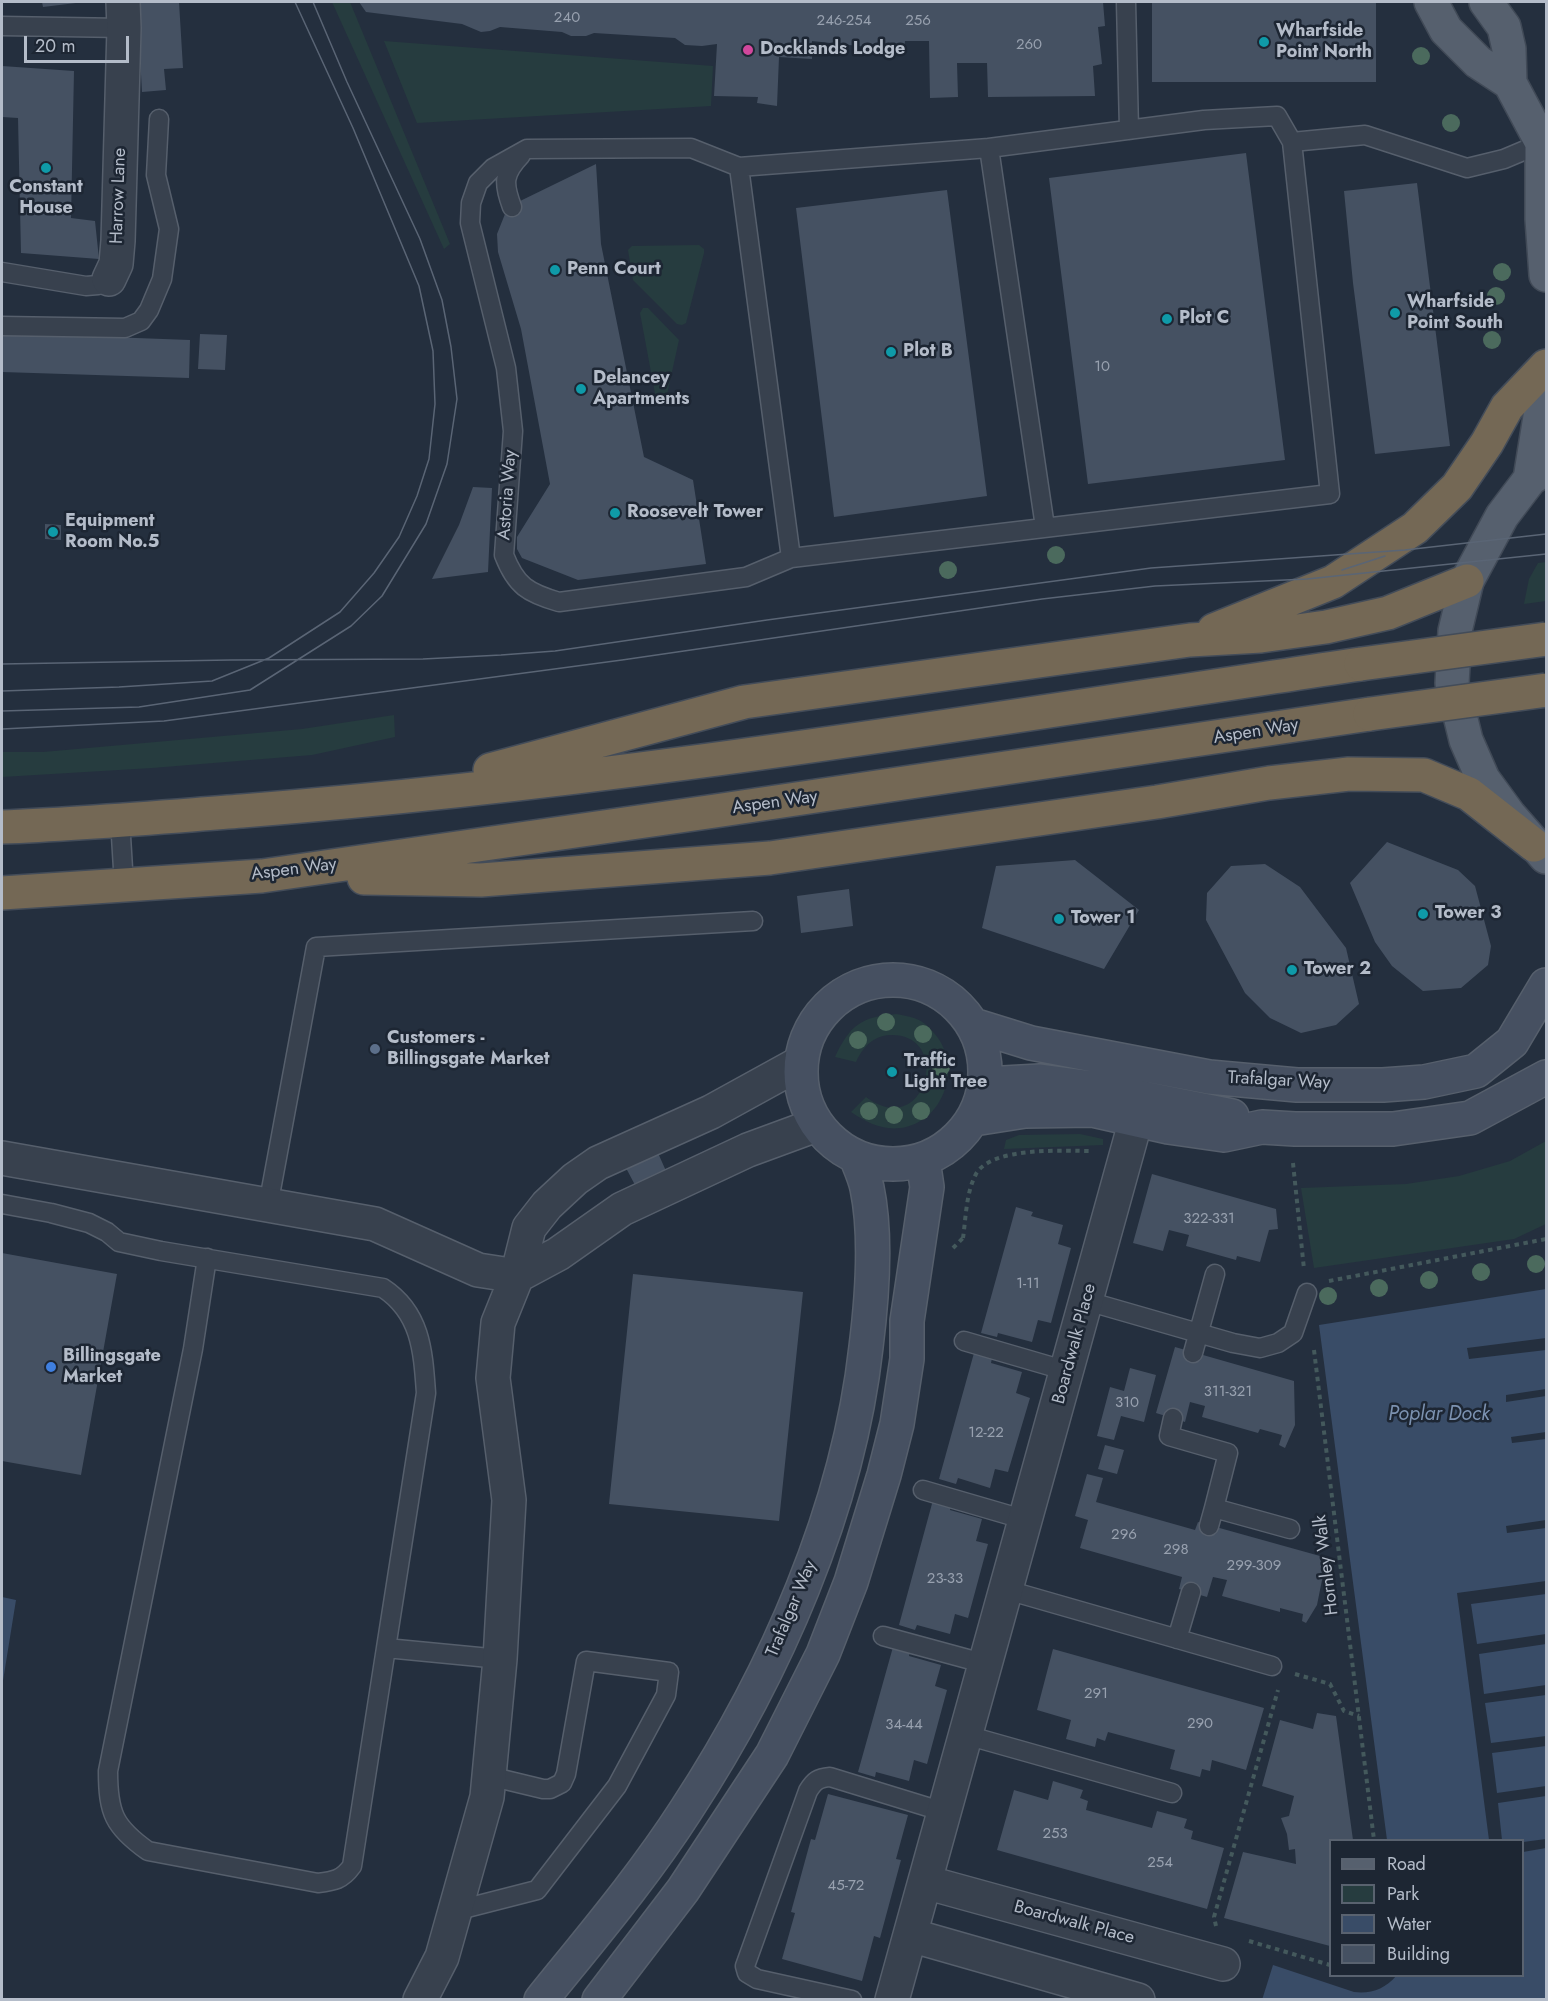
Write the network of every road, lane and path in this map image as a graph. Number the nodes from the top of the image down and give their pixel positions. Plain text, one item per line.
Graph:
1 (1126, 2) edge
2 (1431, 2) edge
3 (1502, 10) edge
4 (124, 15) edge
5 (2, 26) edge
6 (1510, 83) junction
7 (159, 119) dead end
8 (1129, 130) junction
9 (1292, 142) junction
10 (1544, 145) edge
11 (988, 148) junction
12 (527, 149) junction
13 (739, 167) junction
14 (121, 174) junction
15 (156, 174) junction
16 (512, 207) dead end
17 (2, 272) edge
18 (1546, 275) edge
19 (109, 279) joint
20 (2, 326) edge
21 (1546, 366) edge
22 (1546, 379) edge
23 (1538, 474) edge
24 (1045, 527) junction
25 (790, 558) junction
26 (1467, 581) junction
27 (1546, 639) edge
28 (1190, 640) junction
29 (1546, 690) edge
30 (378, 800) junction
31 (120, 820) junction
32 (2, 826) edge
33 (1540, 851) edge
34 (262, 876) junction
35 (124, 885) junction
36 (2, 893) edge
37 (753, 921) dead end
38 (1546, 984) edge
39 (973, 1025) junction
40 (800, 1063) junction
41 (1546, 1077) edge
42 (985, 1084) junction
43 (1139, 1109) junction
44 (974, 1119) junction
45 (816, 1125) junction
46 (1096, 1151) dead end
47 (856, 1157) junction
48 (2, 1158) edge
49 (923, 1160) junction
50 (1293, 1160) dead end
51 (2, 1204) edge
52 (268, 1206) junction
53 (952, 1238) dead end
54 (1546, 1239) edge
55 (207, 1258) junction
56 (1215, 1274) dead end
57 (517, 1276) junction
58 (1306, 1289) junction
59 (1087, 1300) junction
60 (1198, 1333) junction
61 (964, 1341) dead end
62 (1193, 1353) dead end
63 (1067, 1371) junction
64 (1173, 1418) dead end
65 (923, 1491) dead end
66 (1026, 1520) junction
67 (1290, 1529) dead end
68 (1007, 1590) junction
69 (1191, 1592) dead end
70 (883, 1636) dead end
71 (1177, 1639) junction
72 (386, 1648) junction
73 (500, 1659) junction
74 (986, 1664) junction
75 (1278, 1668) junction
76 (1359, 1716) junction
77 (966, 1735) junction
78 (489, 1776) junction
79 (1172, 1793) dead end
80 (944, 1812) junction
81 (1374, 1839) edge
82 (925, 1882) junction
83 (455, 1911) junction
84 (1218, 1932) dead end
85 (910, 1935) junction
86 (1223, 1964) dead end
87 (420, 2000) edge
88 (541, 2000) edge
89 (599, 2000) edge
90 (852, 2000) edge
91 (892, 2000) edge
92 (1138, 2000) edge

1 - 8 lane
2 - 6 main road
3 - 6 main road
4 - 5 lane
4 - 14 street, Harrow Lane
6 - 10 main road
7 - 15 lane
8 - 9 lane
8 - 11 lane
9 - 10 lane
9 - 24 lane, Astoria Way
10 - 18 main road
11 - 13 lane
11 - 24 lane
12 - 13 lane
12 - 16 lane
12 - 25 lane, Astoria Way
13 - 25 lane
14 - 15 lane
14 - 19 street, Harrow Lane
15 - 20 lane
17 - 19 lane, Harrow Lane
21 - 28 highway
22 - 23 main road
23 - 26 main road
24 - 25 lane, Astoria Way
26 - 28 highway
26 - 33 main road
27 - 30 highway, bridge
28 - 30 highway
29 - 34 highway, Aspen Way, bridge
30 - 31 highway
31 - 32 highway
31 - 35 lane
33 - 34 highway
34 - 35 highway, Aspen Way
35 - 36 highway, Aspen Way
37 - 52 lane
38 - 39 street, Trafalgar Way
39 - 40 street
39 - 42 street
40 - 45 street
40 - 57 street
41 - 43 street
42 - 43 street
42 - 44 street
43 - 44 street
43 - 59 street, Boardwalk Place
44 - 49 street
45 - 47 street
45 - 57 street
46 - 53 path
47 - 49 street
47 - 88 street, Trafalgar Way
48 - 52 street
49 - 89 street
50 - 58 path, Hornley Walk
51 - 55 lane
52 - 57 street
54 - 58 path
55 - 72 lane
55 - 72 lane
56 - 60 lane
57 - 73 street
58 - 60 lane
58 - 76 path, Hornley Walk
59 - 60 lane
59 - 63 street, Boardwalk Place
60 - 62 lane
61 - 63 lane
63 - 66 street, Boardwalk Place
64 - 67 lane
65 - 66 lane
66 - 68 street, Boardwalk Place
68 - 71 lane
68 - 74 street, Boardwalk Place
69 - 71 lane
70 - 74 lane
71 - 75 lane
72 - 73 lane
73 - 78 street
74 - 77 street, Boardwalk Place
75 - 76 path
75 - 84 path
76 - 81 path, Hornley Walk
77 - 79 lane
77 - 80 street, Boardwalk Place
78 - 83 street
78 - 83 lane
80 - 82 street, Boardwalk Place
80 - 90 lane
82 - 85 street, Boardwalk Place
82 - 86 street, Boardwalk Place
83 - 87 street
85 - 91 street, Boardwalk Place
85 - 92 street

